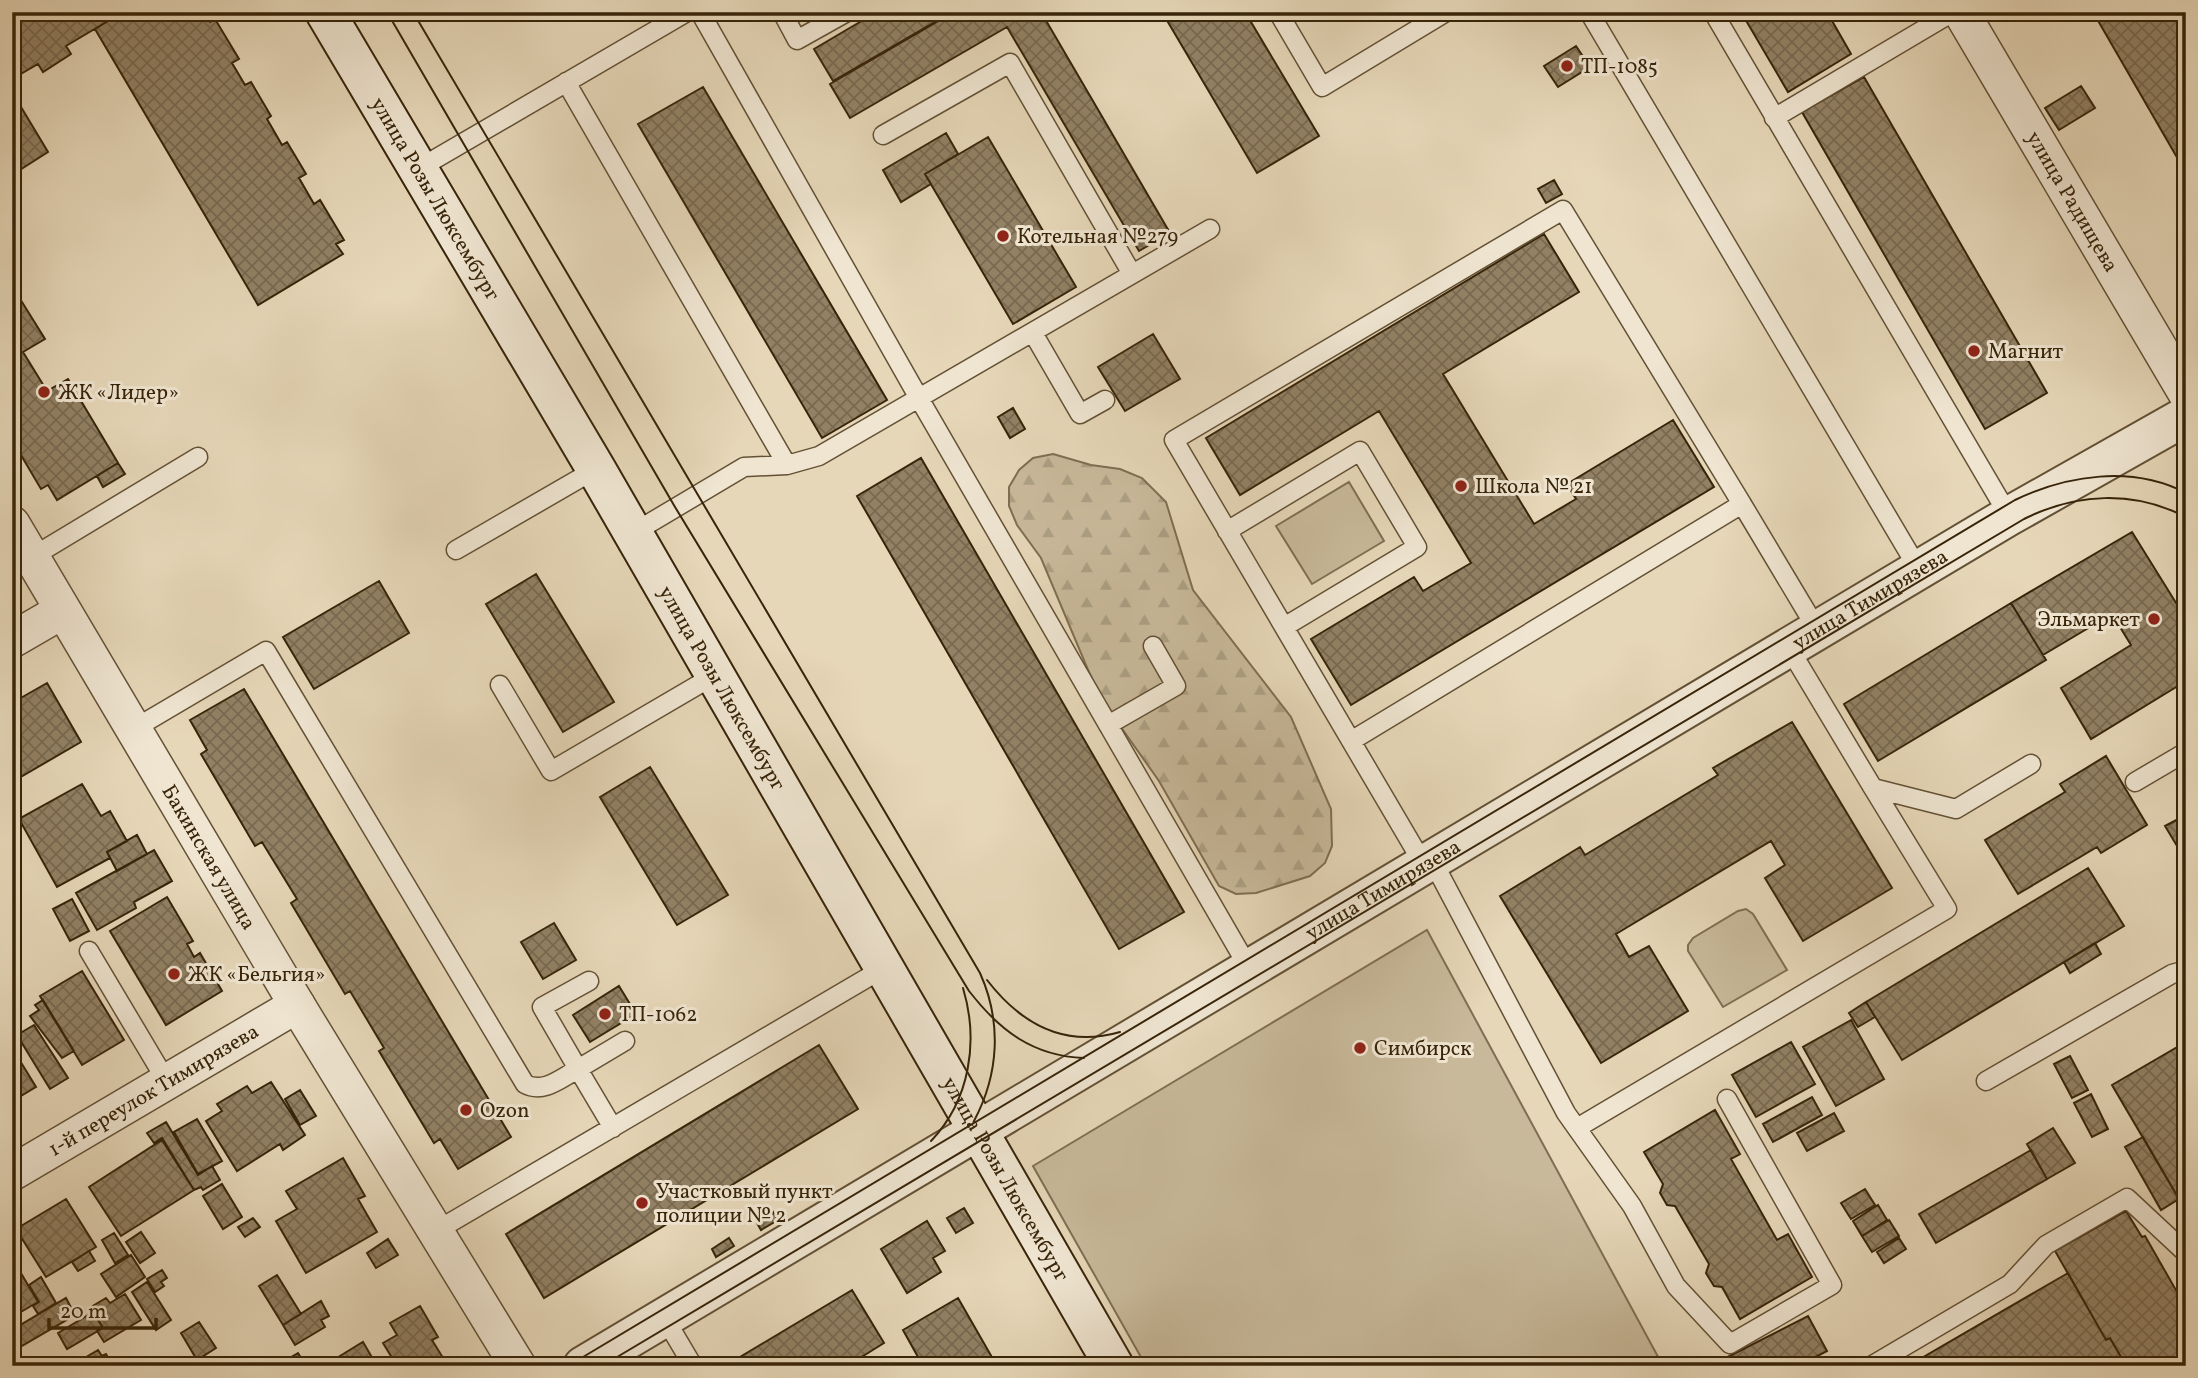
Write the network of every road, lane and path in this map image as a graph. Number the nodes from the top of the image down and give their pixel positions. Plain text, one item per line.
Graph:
1 (325, 12) edge
2 (687, 12) edge
3 (700, 12) edge
4 (782, 12) edge
5 (847, 12) edge
6 (1278, 12) edge
7 (1446, 12) edge
8 (1589, 12) edge
9 (1713, 12) edge
10 (1952, 12) edge
11 (1961, 12) edge
12 (566, 82) junction
13 (1774, 118) junction
14 (883, 135) dead end
15 (418, 169) junction
16 (1210, 229) dead end
17 (1132, 274) junction
18 (1033, 333) junction
19 (2186, 393) edge
20 (920, 400) junction
21 (1105, 400) dead end
22 (2186, 416) edge
23 (198, 457) dead end
24 (786, 465) junction
25 (596, 469) junction
26 (1742, 504) junction
27 (2009, 516) junction
28 (12, 524) edge
29 (1227, 531) junction
30 (633, 533) junction
31 (456, 550) dead end
32 (32, 557) junction
33 (1919, 570) junction
34 (62, 611) junction
35 (1284, 627) junction
36 (12, 640) edge
37 (1804, 640) junction
38 (1153, 646) dead end
39 (715, 675) junction
40 (500, 685) dead end
41 (1108, 725) junction
42 (132, 730) junction
43 (1351, 741) junction
44 (2186, 752) edge
45 (2031, 764) dead end
46 (2136, 782) dead end
47 (1873, 788) junction
48 (1428, 863) junction
49 (89, 951) dead end
50 (884, 968) junction
51 (1250, 970) junction
52 (2186, 970) edge
53 (589, 981) dead end
54 (297, 1005) junction
55 (625, 1041) dead end
56 (578, 1069) junction
57 (1986, 1081) dead end
58 (167, 1082) junction
59 (1727, 1099) dead end
60 (613, 1128) junction
61 (1577, 1128) junction
62 (979, 1129) junction
63 (12, 1173) edge
64 (436, 1231) junction
65 (2186, 1253) edge
66 (663, 1317) junction
67 (518, 1366) edge
68 (583, 1366) edge
69 (693, 1366) edge
70 (1114, 1366) edge
71 (1871, 1366) edge

1 - 15 street, улица Розы Люксембург
2 - 12 lane
3 - 20 lane
4 - 5 lane
6 - 7 lane
8 - 33 lane
9 - 13 lane
10 - 13 lane
11 - 19 street, улица Радищева
12 - 15 lane
12 - 24 lane
13 - 27 lane
14 - 17 lane
15 - 25 street, улица Розы Люксембург
16 - 17 lane
17 - 18 lane
18 - 20 lane
18 - 21 lane
20 - 24 lane
20 - 41 lane
22 - 27 street, улица Тимирязева
23 - 32 lane
24 - 30 lane
25 - 30 street, улица Розы Люксембург
25 - 31 lane
26 - 29 lane
26 - 37 lane
26 - 43 lane
27 - 33 street, улица Тимирязева
28 - 32 street, Бакинская улица
29 - 35 lane
29 - 35 lane
30 - 39 street, улица Розы Люксембург
32 - 34 street, Бакинская улица
33 - 37 street, улица Тимирязева
34 - 36 street
34 - 42 street, Бакинская улица
35 - 43 lane
37 - 47 lane
37 - 48 street, улица Тимирязева
38 - 41 lane
39 - 40 lane
39 - 50 street, улица Розы Люксембург
41 - 51 lane
42 - 54 street, Бакинская улица
42 - 56 lane
43 - 48 lane
44 - 46 lane
45 - 47 lane
47 - 61 lane
48 - 51 street, улица Тимирязева
48 - 61 lane
49 - 58 lane
50 - 60 lane
50 - 62 street, улица Розы Люксембург
51 - 62 street, улица Тимирязева
52 - 57 lane
53 - 56 lane
54 - 58 street, 1-й переулок Тимирязева
54 - 64 street, Бакинская улица
55 - 56 lane
56 - 60 lane
58 - 63 street, 1-й переулок Тимирязева
59 - 61 lane
60 - 64 lane
62 - 66 street, улица Тимирязева
62 - 70 street, улица Розы Люксембург
64 - 67 street, Бакинская улица
65 - 71 lane
66 - 68 street, улица Тимирязева
66 - 69 lane

